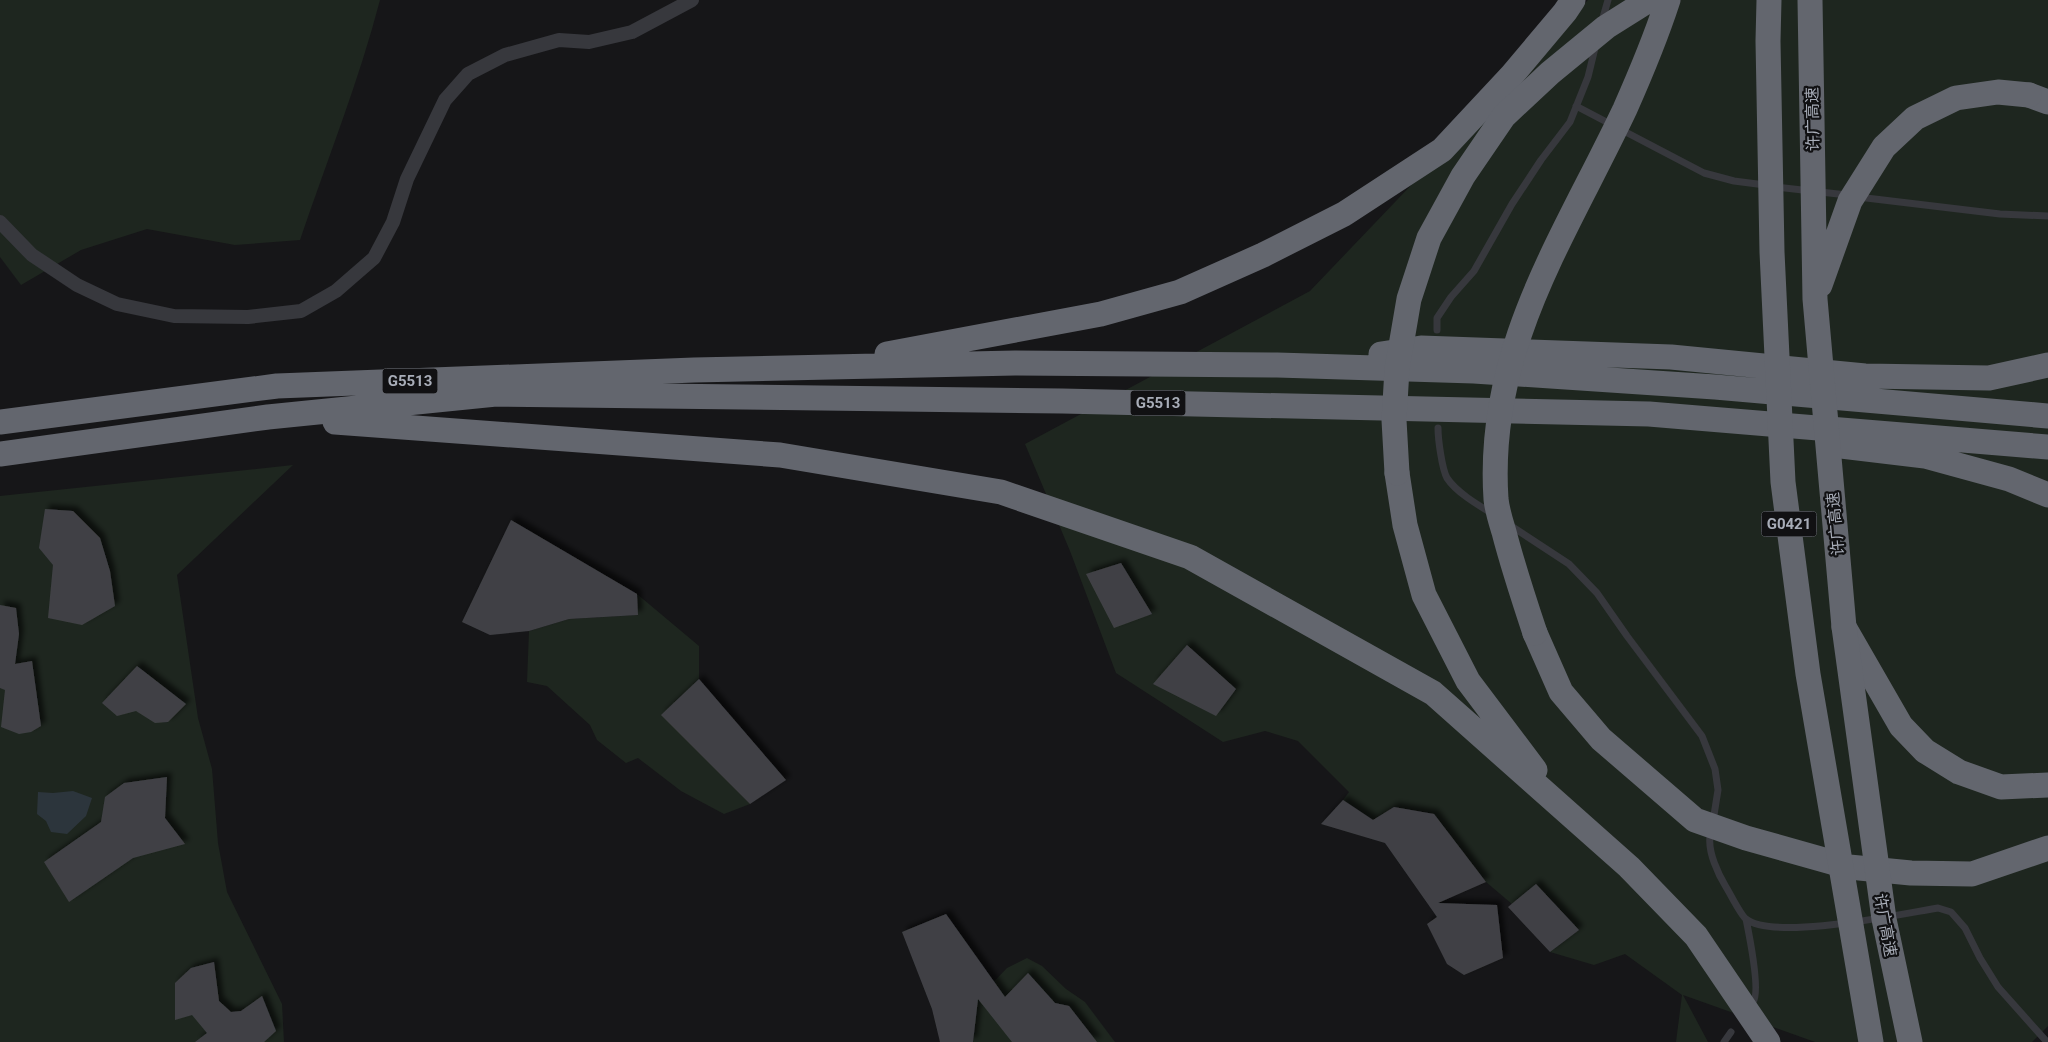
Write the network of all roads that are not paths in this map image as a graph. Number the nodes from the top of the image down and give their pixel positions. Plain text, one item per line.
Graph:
1 (692, 0) edge
2 (1573, 0) edge
3 (1608, 0) edge
4 (1649, 0) edge
5 (1668, 0) edge
6 (1770, 0) edge
7 (1810, 0) edge
8 (2039, 98) edge
9 (1576, 106) junction
10 (2048, 216) edge
11 (0, 222) edge
12 (1815, 299) junction
13 (1437, 330) dead end
14 (1294, 365) junction
15 (2048, 366) edge
16 (822, 367) junction
17 (1649, 414) junction
18 (2048, 416) edge
19 (268, 417) junction
20 (0, 422) edge
21 (1438, 428) dead end
22 (2048, 447) edge
23 (0, 454) edge
24 (2048, 495) edge
25 (1844, 627) junction
26 (2048, 785) edge
27 (1568, 814) junction
28 (1714, 815) dead end
29 (1710, 837) dead end
30 (2048, 848) edge
31 (1746, 919) junction
32 (1753, 1002) dead end
33 (1730, 1032) dead end
34 (1724, 1042) edge
35 (1768, 1042) edge
36 (1871, 1042) edge
37 (1910, 1042) edge
38 (2047, 1042) edge

1 - 11 street
2 - 16 highway
3 - 9 lane
4 - 27 highway, bridge
5 - 30 highway, bridge
6 - 36 highway, G0421, bridge
7 - 12 highway, 许广高速 / G0421, bridge
8 - 12 highway, bridge
9 - 10 lane
9 - 13 lane
12 - 25 highway, 许广高速 / G0421, bridge
14 - 15 highway
14 - 16 highway, G5513
14 - 18 highway, G5513
16 - 20 highway, G5513
17 - 19 highway, G5513
17 - 22 highway, G5513
17 - 24 highway
19 - 23 highway, G5513
19 - 27 highway
21 - 28 lane
25 - 26 highway
25 - 37 highway, 许广高速 / G0421, bridge
27 - 35 highway
29 - 31 lane
31 - 32 lane
31 - 38 lane
33 - 34 lane

